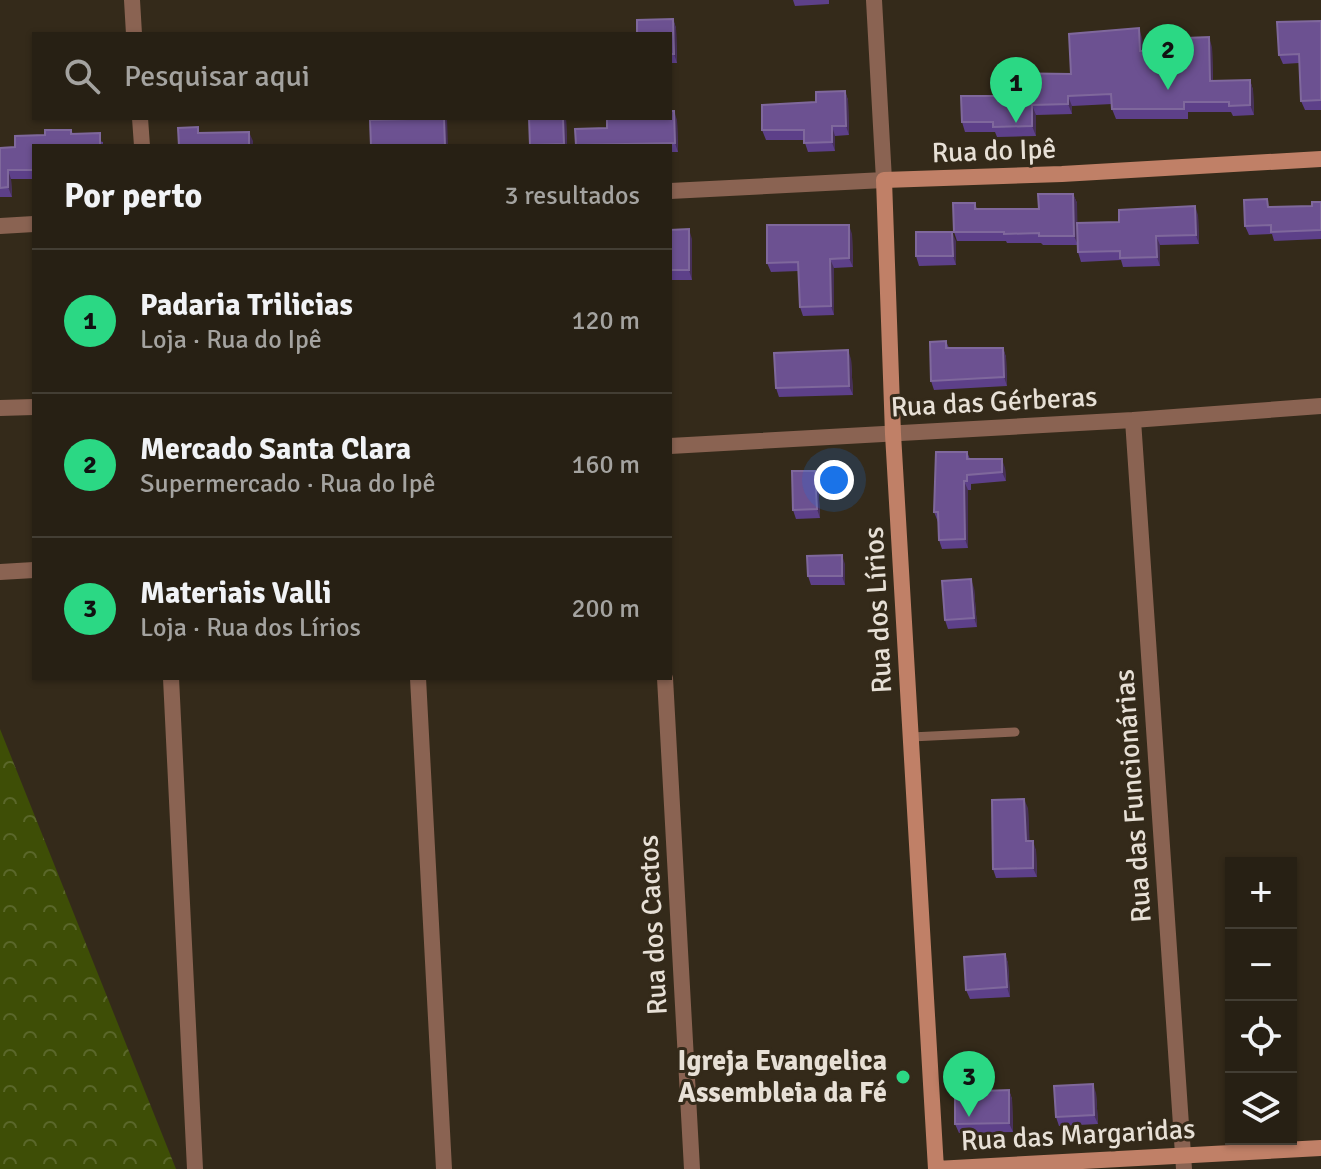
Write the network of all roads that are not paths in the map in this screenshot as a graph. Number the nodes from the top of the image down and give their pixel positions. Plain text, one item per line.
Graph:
1 (132, 0) edge
2 (874, 0) edge
3 (134, 32) edge
4 (140, 120) edge
5 (142, 144) edge
6 (1321, 159) edge
7 (884, 180) junction
8 (672, 191) edge
9 (32, 224) edge
10 (0, 226) edge
11 (1321, 406) edge
12 (32, 407) edge
13 (0, 408) edge
14 (1133, 420) junction
15 (893, 434) junction
16 (672, 446) edge
17 (32, 570) edge
18 (0, 572) edge
19 (171, 680) edge
20 (418, 680) edge
21 (665, 680) edge
22 (1015, 732) dead end
23 (911, 737) junction
24 (1321, 1148) edge
25 (1183, 1162) edge
26 (195, 1169) edge
27 (444, 1169) edge
28 (692, 1169) edge
29 (935, 1169) edge

1 - 3 street
2 - 7 street, Rua dos Lírios
4 - 5 street
6 - 7 street, Rua do Ipê
7 - 8 street, Rua do Ipê
7 - 15 street, Rua dos Lírios
9 - 10 street
11 - 14 street, Rua das Gérberas
12 - 13 street
14 - 15 street, Rua das Gérberas
14 - 25 street, Rua das Funcionárias
15 - 16 street, Rua das Gérberas
15 - 23 street, Rua dos Lírios
17 - 18 street
19 - 26 street
20 - 27 street
21 - 28 street, Rua dos Cactos
22 - 23 lane
23 - 29 street, Rua dos Lírios
24 - 25 street, Rua das Margaridas
25 - 29 street, Rua das Margaridas

